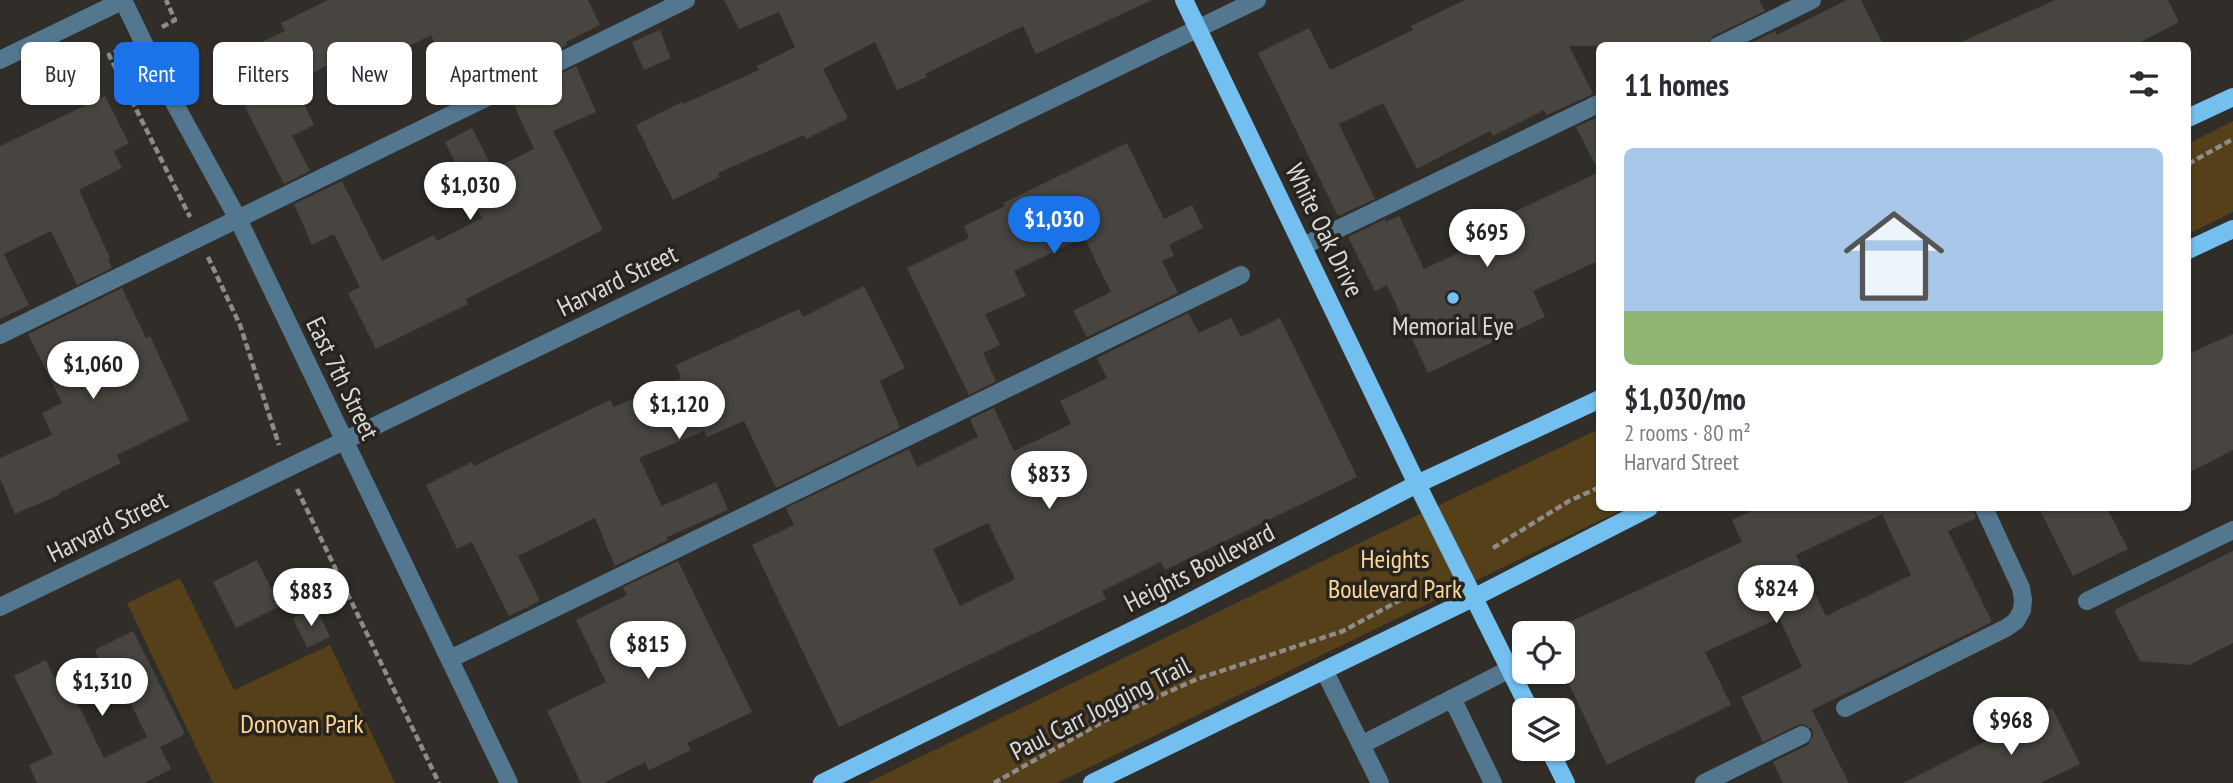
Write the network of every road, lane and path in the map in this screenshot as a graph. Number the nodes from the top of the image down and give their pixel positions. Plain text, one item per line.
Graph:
1 (123, 0) edge
2 (686, 0) edge
3 (1184, 0) edge
4 (1257, 0) edge
5 (1812, 0) edge
6 (167, 1) edge
7 (160, 28) dead end
8 (1199, 29) junction
9 (1726, 42) edge
10 (0, 60) edge
11 (2233, 97) edge
12 (134, 105) edge
13 (1596, 105) edge
14 (2191, 117) edge
15 (2233, 139) edge
16 (2191, 162) edge
17 (237, 219) junction
18 (2233, 229) edge
19 (196, 230) dead end
20 (1303, 246) junction
21 (204, 247) dead end
22 (2191, 249) edge
23 (1241, 275) dead end
24 (0, 335) edge
25 (1596, 400) edge
26 (275, 433) dead end
27 (344, 440) junction
28 (1417, 484) junction
29 (296, 487) dead end
30 (1596, 489) edge
31 (1643, 511) edge
32 (1985, 511) edge
33 (2233, 530) edge
34 (1493, 548) dead end
35 (1418, 591) dead end
36 (1475, 597) junction
37 (2087, 601) dead end
38 (0, 607) edge
39 (450, 659) junction
40 (1510, 669) junction
41 (1324, 670) junction
42 (1452, 698) junction
43 (1524, 698) edge
44 (1845, 708) dead end
45 (1802, 735) dead end
46 (1361, 745) junction
47 (1555, 761) edge
48 (439, 783) edge
49 (509, 783) edge
50 (822, 783) edge
51 (994, 783) edge
52 (1092, 783) edge
53 (1380, 783) edge
54 (1493, 783) edge
55 (1566, 783) edge
56 (1704, 783) edge

1 - 10 street
1 - 17 street, East 7th Street
2 - 17 street
3 - 8 main road, White Oak Drive
4 - 8 street, Harvard Street
5 - 9 street
6 - 7 path
8 - 20 main road, White Oak Drive
8 - 27 street, Harvard Street
11 - 14 main road
12 - 19 path
13 - 20 street
15 - 16 path
17 - 24 street
17 - 27 street, East 7th Street
18 - 22 main road
20 - 28 main road, White Oak Drive
21 - 26 path
23 - 39 street
25 - 28 main road, Heights Boulevard
27 - 38 street, Harvard Street
27 - 39 street, East 7th Street
28 - 36 main road, White Oak Drive
28 - 50 main road, Heights Boulevard
29 - 48 path
30 - 34 path
31 - 36 main road
32 - 44 street
33 - 37 street
35 - 51 path, Paul Carr Jogging Trail
36 - 40 main road, White Oak Drive
36 - 41 main road
39 - 49 street, East 7th Street
40 - 42 street
40 - 43 main road, White Oak Drive
41 - 46 street
41 - 52 main road
42 - 46 street
42 - 54 street
45 - 56 street
46 - 53 street
47 - 55 main road

